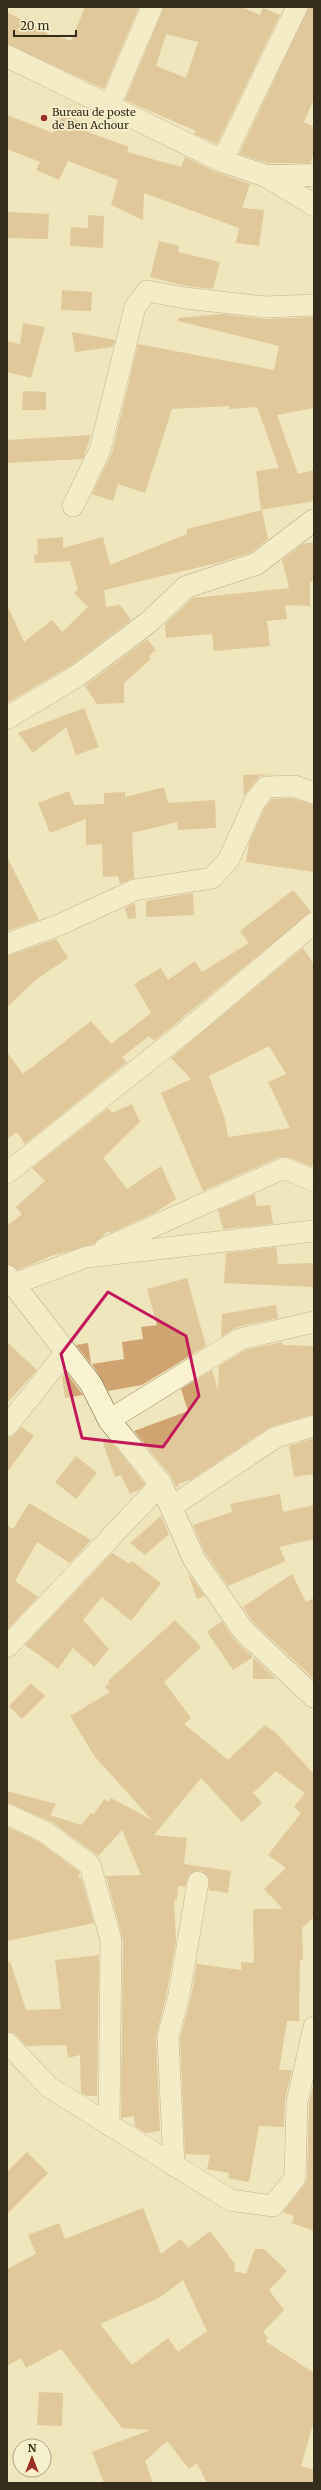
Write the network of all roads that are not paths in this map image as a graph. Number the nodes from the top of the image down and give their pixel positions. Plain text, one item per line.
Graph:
1 (152, 7) edge
2 (297, 7) edge
3 (7, 56) edge
4 (109, 106) junction
5 (222, 160) junction
6 (314, 175) edge
7 (266, 176) junction
8 (314, 205) edge
9 (314, 304) edge
10 (73, 506) dead end
11 (314, 520) edge
12 (7, 718) edge
13 (314, 793) edge
14 (314, 923) edge
15 (7, 944) edge
16 (7, 1173) edge
17 (314, 1181) edge
18 (314, 1231) edge
19 (86, 1257) junction
20 (11, 1280) edge
21 (314, 1322) edge
22 (66, 1352) junction
23 (109, 1420) junction
24 (7, 1426) edge
25 (314, 1426) edge
26 (161, 1484) junction
27 (171, 1507) junction
28 (7, 1647) edge
29 (314, 1697) edge
30 (7, 1814) edge
31 (198, 1882) dead end
32 (314, 2026) edge
33 (7, 2043) edge
34 (110, 2125) junction
35 (174, 2166) junction

1 - 4 street
2 - 5 street
3 - 4 street
4 - 5 street
5 - 7 street
6 - 7 street
7 - 8 street
9 - 10 street
11 - 12 street
13 - 15 street
14 - 16 street
17 - 19 street
18 - 19 street
19 - 20 street
20 - 22 street
21 - 23 street
22 - 23 street
22 - 24 street
23 - 26 street
25 - 27 street
26 - 27 street
26 - 28 street
27 - 29 street
30 - 34 street
31 - 35 street
32 - 35 street
33 - 34 street
34 - 35 street

